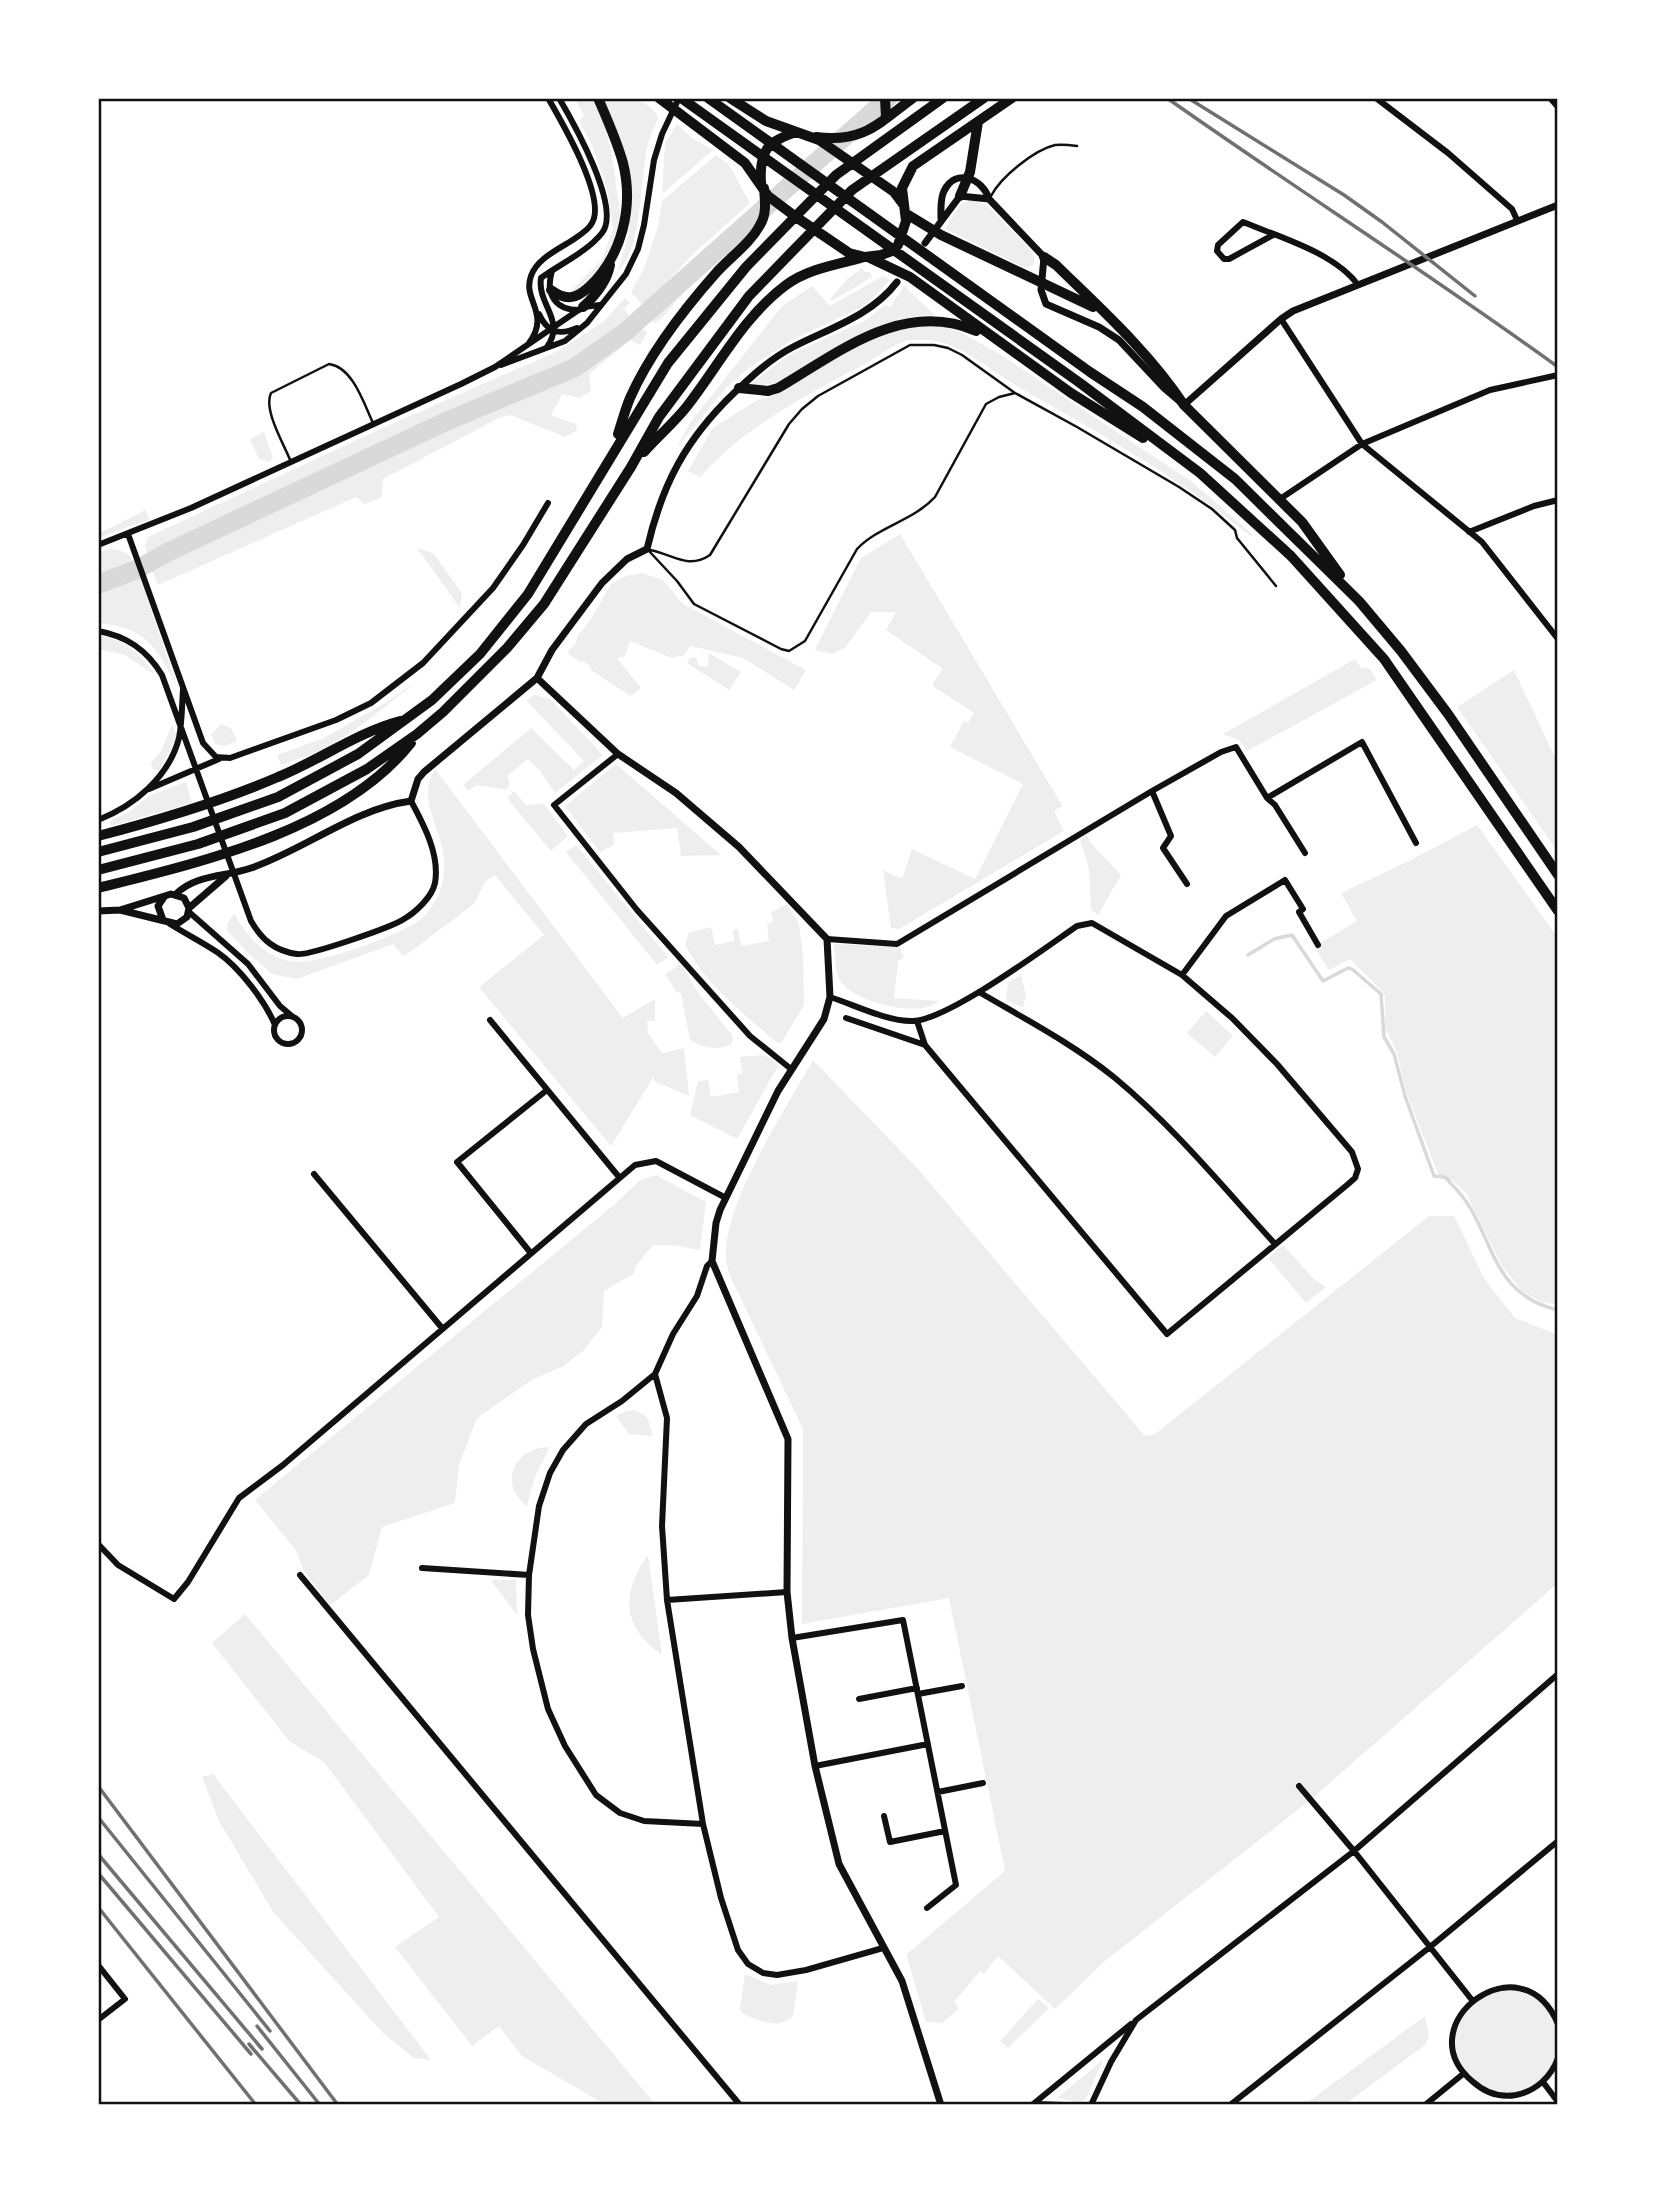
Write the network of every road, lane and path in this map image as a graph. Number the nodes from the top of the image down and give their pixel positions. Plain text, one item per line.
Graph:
1 (548, 98) edge
2 (559, 98) edge
3 (598, 98) edge
4 (659, 98) edge
5 (680, 98) edge
6 (708, 98) edge
7 (730, 98) edge
8 (885, 98) edge
9 (913, 98) edge
10 (943, 98) edge
11 (984, 98) edge
12 (1012, 98) edge
13 (1376, 98) edge
14 (1550, 98) edge
15 (1558, 107) edge
16 (886, 118) junction
17 (978, 122) junction
18 (797, 132) junction
19 (812, 136) junction
20 (1077, 146) dead end
21 (968, 178) junction
22 (762, 186) junction
23 (960, 196) junction
24 (989, 199) junction
25 (1558, 205) edge
26 (904, 209) junction
27 (941, 218) junction
28 (1517, 220) junction
29 (1273, 235) junction
30 (925, 243) dead end
31 (867, 257) junction
32 (1044, 257) junction
33 (611, 261) junction
34 (552, 270) junction
35 (897, 282) dead end
36 (1042, 282) junction
37 (1358, 285) junction
38 (551, 290) junction
39 (600, 305) junction
40 (537, 309) junction
41 (581, 309) junction
42 (1103, 313) junction
43 (1281, 319) junction
44 (587, 323) junction
45 (553, 330) junction
46 (992, 338) junction
47 (526, 346) junction
48 (545, 349) junction
49 (495, 367) junction
50 (1558, 375) edge
51 (739, 388) junction
52 (1014, 393) junction
53 (1184, 405) junction
54 (373, 423) junction
55 (1362, 444) junction
56 (612, 454) junction
57 (291, 462) junction
58 (631, 467) junction
59 (1200, 473) junction
60 (1280, 499) junction
61 (1558, 500) edge
62 (548, 503) dead end
63 (1469, 532) junction
64 (128, 534) junction
65 (98, 545) edge
66 (647, 549) junction
67 (1276, 586) dead end
68 (1359, 601) junction
69 (98, 631) edge
70 (1558, 639) edge
71 (537, 678) junction
72 (183, 687) junction
73 (408, 719) junction
74 (418, 734) junction
75 (618, 754) junction
76 (221, 758) junction
77 (147, 790) junction
78 (1152, 792) junction
79 (1267, 798) junction
80 (411, 801) junction
81 (98, 820) edge
82 (98, 835) edge
83 (1416, 843) dead end
84 (98, 852) edge
85 (1305, 853) dead end
86 (98, 870) edge
87 (1558, 874) edge
88 (226, 876) junction
89 (1187, 884) dead end
90 (98, 888) edge
91 (176, 894) junction
92 (165, 896) junction
93 (120, 910) junction
94 (189, 910) junction
95 (98, 911) edge
96 (1558, 911) edge
97 (167, 923) junction
98 (827, 939) junction
99 (1318, 945) dead end
100 (1182, 975) junction
101 (979, 992) junction
102 (830, 997) junction
103 (293, 1017) junction
104 (846, 1017) dead end
105 (489, 1020) dead end
106 (917, 1021) junction
107 (275, 1025) junction
108 (925, 1045) junction
109 (791, 1069) junction
110 (547, 1090) junction
111 (314, 1174) dead end
112 (616, 1179) junction
113 (726, 1198) junction
114 (1275, 1244) junction
115 (530, 1252) junction
116 (712, 1261) junction
117 (442, 1328) junction
118 (655, 1374) junction
119 (98, 1545) edge
120 (422, 1568) dead end
121 (300, 1575) dead end
122 (529, 1575) junction
123 (787, 1592) junction
124 (667, 1600) junction
125 (792, 1638) junction
126 (1558, 1674) edge
127 (962, 1686) dead end
128 (917, 1691) junction
129 (859, 1699) dead end
130 (928, 1744) junction
131 (815, 1766) junction
132 (983, 1783) dead end
133 (1299, 1786) dead end
134 (938, 1792) junction
135 (884, 1816) dead end
136 (703, 1824) junction
137 (945, 1831) junction
138 (1558, 1841) edge
139 (1353, 1851) junction
140 (927, 1908) dead end
141 (1430, 1947) junction
142 (883, 1948) junction
143 (98, 1965) edge
144 (1472, 2000) junction
145 (1556, 2011) edge
146 (98, 2020) edge
147 (1136, 2020) junction
148 (1558, 2024) edge
149 (1558, 2058) edge
150 (1464, 2074) junction
151 (1543, 2082) junction
152 (1558, 2102) edge
153 (740, 2105) edge
154 (941, 2105) edge
155 (1033, 2105) edge
156 (1063, 2105) edge
157 (1091, 2105) edge
158 (1230, 2105) edge
159 (1425, 2105) edge

1 - 40 street
2 - 34 street
3 - 33 highway
4 - 22 highway
5 - 39 street
5 - 59 highway
6 - 68 highway
7 - 18 highway
8 - 16 highway
9 - 16 highway
10 - 56 highway
11 - 58 highway
12 - 17 highway
13 - 28 street
14 - 15 street
16 - 19 highway
17 - 21 highway
17 - 26 highway
18 - 19 highway
18 - 22 highway
19 - 26 highway
20 - 24 lane
21 - 23 highway
21 - 24 street
21 - 27 street
22 - 31 highway
22 - 56 highway
23 - 24 street
23 - 27 street
24 - 32 street
25 - 28 street
26 - 31 highway
26 - 36 highway
27 - 30 street
28 - 37 street
29 - 29 street
29 - 37 street
31 - 46 highway
31 - 58 highway
32 - 36 street
32 - 42 highway
33 - 38 highway
33 - 41 highway
34 - 38 street
34 - 45 street
35 - 51 street
36 - 42 highway
36 - 53 street
37 - 43 street
38 - 41 street
39 - 41 street
39 - 44 street
40 - 45 street
40 - 47 street
41 - 45 street
42 - 53 highway
43 - 53 street
43 - 55 street
44 - 45 street
44 - 48 street
45 - 47 street
45 - 48 street
46 - 51 highway
46 - 59 highway
47 - 49 street
48 - 49 street
49 - 54 street
50 - 55 street
51 - 66 street
52 - 66 lane
52 - 66 lane
52 - 67 lane
53 - 60 highway
54 - 57 street
54 - 57 lane
55 - 60 street
55 - 63 street
56 - 73 highway
57 - 64 street
58 - 74 highway
59 - 96 highway
60 - 68 highway
61 - 63 street
62 - 76 street
63 - 70 street
64 - 65 street
64 - 72 street
66 - 71 street
68 - 87 highway
69 - 80 street
71 - 75 street
71 - 80 street
72 - 76 street
72 - 77 street
73 - 82 highway
73 - 84 highway
74 - 86 highway
74 - 90 highway
75 - 98 street
75 - 109 street
76 - 77 street
77 - 81 street
78 - 79 street
78 - 89 street
78 - 98 street
79 - 83 street
79 - 85 street
80 - 88 street
88 - 91 street
88 - 94 street
91 - 92 street
91 - 94 street
92 - 93 street
92 - 97 street
93 - 95 street
93 - 97 street
94 - 97 street
94 - 103 street
97 - 107 street
98 - 102 street
99 - 100 street
100 - 101 street
100 - 114 street
101 - 106 street
101 - 114 street
102 - 106 street
102 - 109 street
103 - 107 street
103 - 107 street
104 - 108 street
105 - 110 street
106 - 108 street
108 - 114 street
109 - 113 street
110 - 112 street
110 - 115 street
111 - 117 street
112 - 113 street
112 - 115 street
113 - 116 street
115 - 117 street
116 - 118 street
116 - 123 street
117 - 119 street
118 - 122 street
118 - 124 street
120 - 122 street
121 - 153 street
122 - 136 street
123 - 124 street
123 - 125 street
124 - 136 street
125 - 128 street
125 - 131 street
126 - 139 street
127 - 128 street
128 - 129 street
128 - 130 street
130 - 131 street
130 - 134 street
131 - 142 street
132 - 134 street
133 - 139 street
134 - 137 street
135 - 137 street
136 - 142 street
137 - 140 street
138 - 141 street
139 - 141 street
139 - 147 street
141 - 144 street
141 - 158 street
142 - 154 street
143 - 146 street
144 - 145 street
144 - 150 street
145 - 148 street
147 - 155 street
147 - 157 street
149 - 151 street
150 - 151 street
150 - 159 street
151 - 152 street
155 - 156 street

